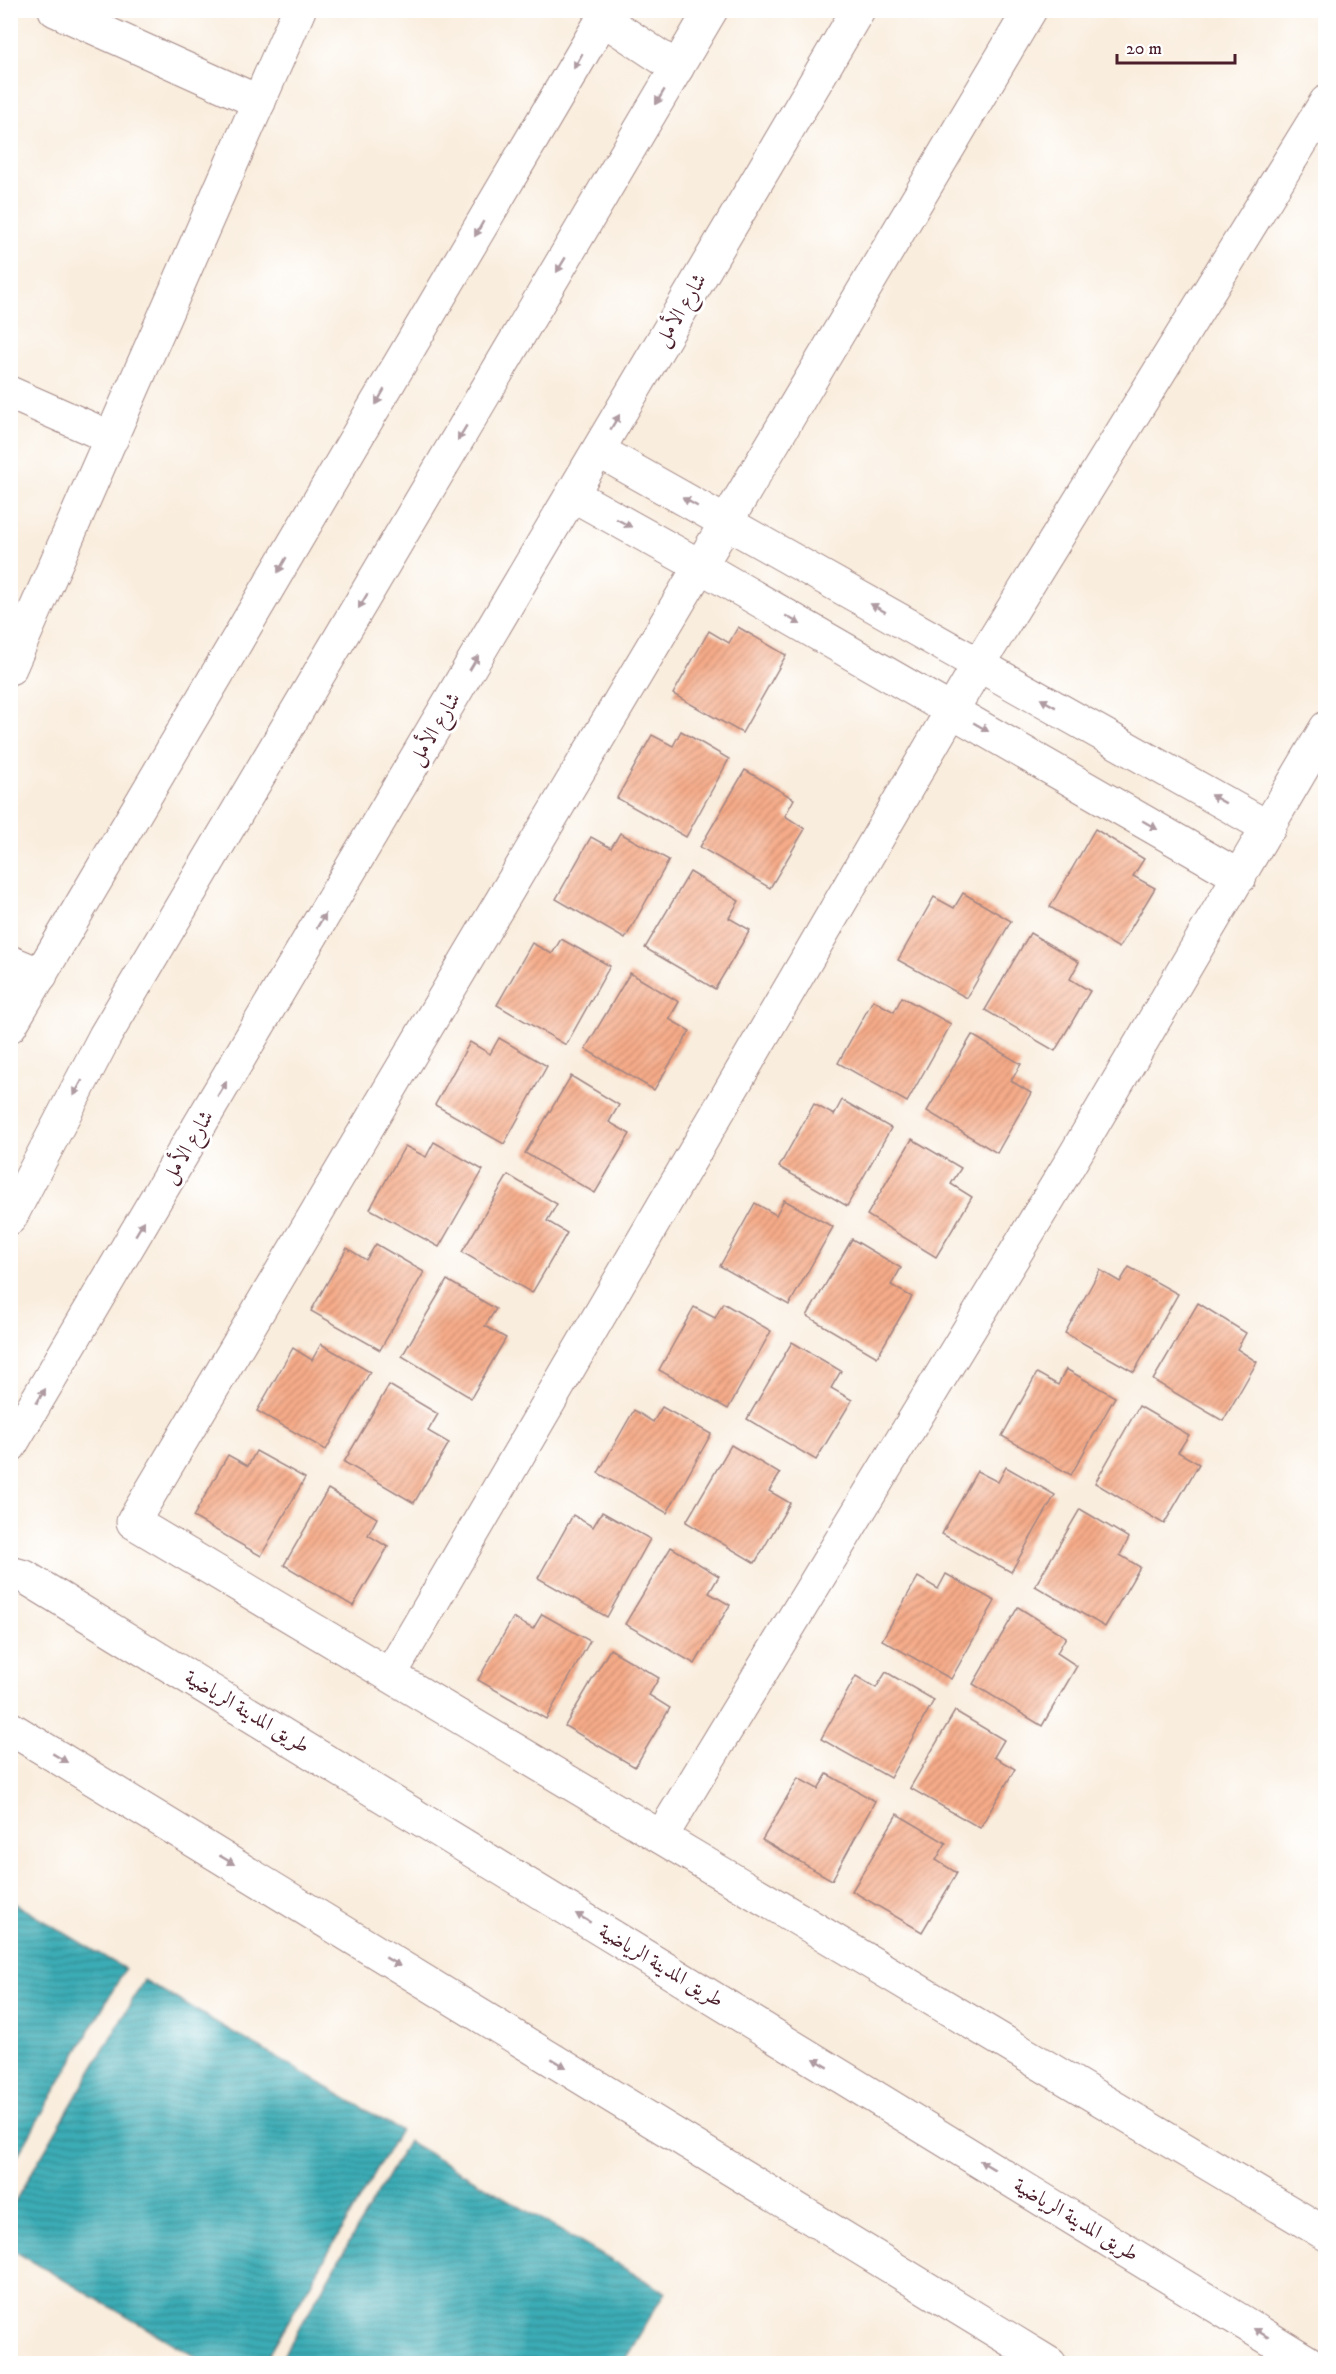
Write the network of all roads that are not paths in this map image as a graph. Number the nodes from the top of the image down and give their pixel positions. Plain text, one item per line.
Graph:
1 (55, 10) edge
2 (299, 10) edge
3 (711, 10) edge
4 (858, 10) edge
5 (1030, 10) edge
6 (605, 15) edge
7 (677, 68) junction
8 (259, 102) junction
9 (1326, 102) edge
10 (10, 393) edge
11 (112, 438) junction
12 (598, 451) junction
13 (573, 495) junction
14 (726, 523) junction
15 (700, 566) junction
16 (979, 664) junction
17 (10, 668) edge
18 (953, 711) junction
19 (1326, 728) edge
20 (1269, 828) junction
21 (1240, 877) junction
22 (10, 962) edge
23 (41, 975) junction
24 (10, 1026) edge
25 (10, 1218) edge
26 (10, 1446) edge
27 (10, 1573) edge
28 (390, 1675) junction
29 (10, 1728) edge
30 (661, 1837) junction
31 (1326, 2234) edge
32 (1050, 2364) edge
33 (1311, 2364) edge

1 - 8 street
2 - 8 street
3 - 7 street
12 -> 4 street, شارع الأمل
5 - 14 street
6 - 7 street
6 -> 23 street
7 -> 25 street
8 - 11 street
9 - 16 street
10 - 11 street
11 - 17 street
12 - 13 street, شارع الأمل
14 -> 12 street
13 -> 15 street
26 -> 13 street, شارع الأمل
14 - 15 street
16 -> 14 street
15 -> 18 street
15 - 28 street
16 - 18 street
20 -> 16 street
18 -> 21 street
18 - 28 street
19 - 20 street
20 - 21 street
21 - 30 street
22 - 23 street
23 - 24 street
33 -> 27 street, طريق المدينة الرياضية
28 - 30 street
29 -> 32 street
30 - 31 street

